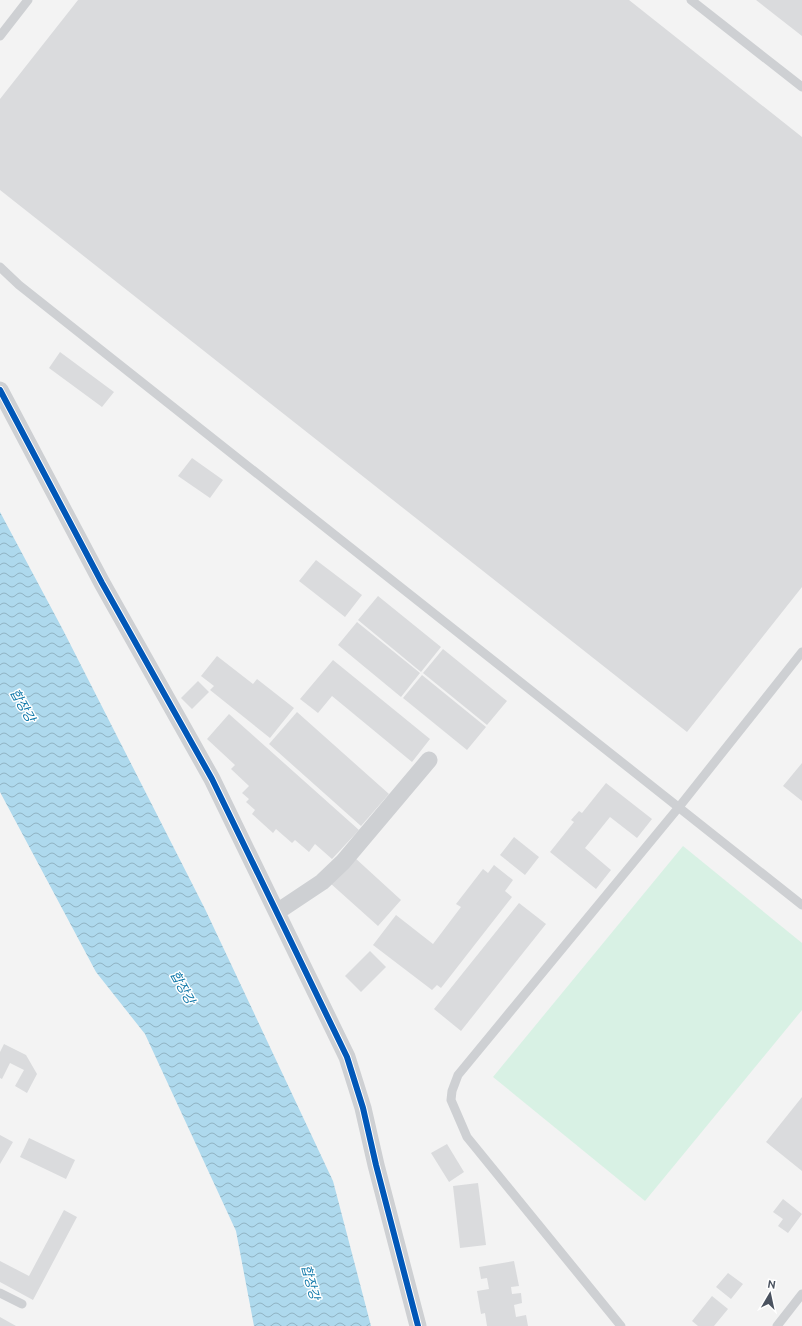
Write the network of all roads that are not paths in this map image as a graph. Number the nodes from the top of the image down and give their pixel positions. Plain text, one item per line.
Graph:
1 (28, 0) edge
2 (691, 0) edge
3 (0, 36) edge
4 (802, 87) edge
5 (0, 267) edge
6 (0, 390) edge
7 (802, 652) edge
8 (430, 760) dead end
9 (679, 808) junction
10 (802, 906) edge
11 (277, 912) junction
12 (0, 1293) edge
13 (802, 1294) edge
14 (22, 1304) dead end
15 (418, 1326) edge
16 (621, 1326) edge
17 (777, 1326) edge

1 - 3 lane
2 - 4 lane
5 - 9 lane
6 - 11 street
7 - 9 lane
8 - 11 street
9 - 10 lane
9 - 16 lane
11 - 15 street
12 - 14 lane
13 - 17 lane

